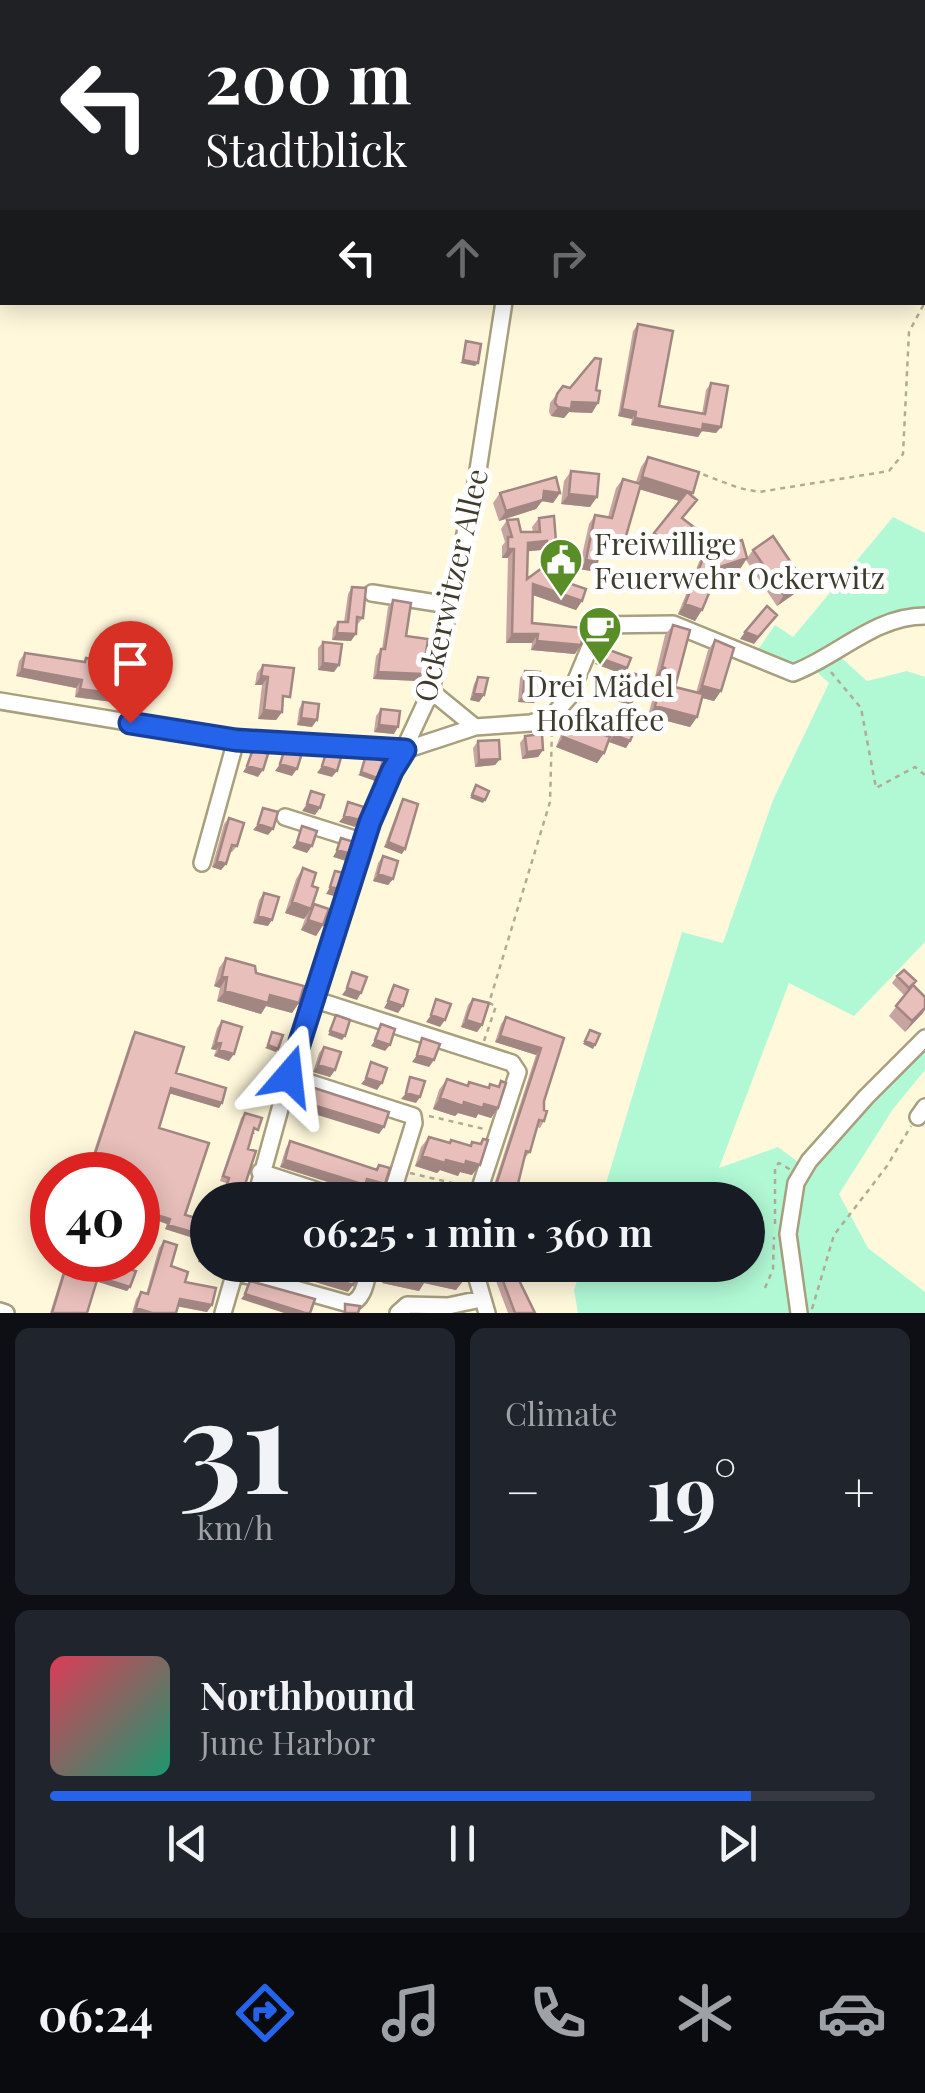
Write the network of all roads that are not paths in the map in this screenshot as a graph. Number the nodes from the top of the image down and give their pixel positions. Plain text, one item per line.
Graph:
1 (504, 305) edge
2 (372, 593) dead end
3 (449, 604) junction
4 (925, 616) edge
5 (430, 691) junction
6 (0, 702) edge
7 (474, 727) junction
8 (236, 740) junction
9 (405, 750) junction
10 (285, 817) dead end
11 (364, 842) junction
12 (202, 863) dead end
13 (313, 999) junction
14 (925, 1038) edge
15 (289, 1076) junction
16 (260, 1172) junction
17 (258, 1182) edge
18 (291, 1182) edge
19 (395, 1182) edge
20 (481, 1182) edge
21 (232, 1282) edge
22 (280, 1282) edge
23 (365, 1282) edge
24 (484, 1306) edge
25 (223, 1313) edge
26 (398, 1313) edge
27 (798, 1313) edge

1 - 3 street, Ockerwitzer Allee
2 - 3 street
3 - 5 street, Ockerwitzer Allee
4 - 7 street
5 - 7 street
5 - 9 street, Ockerwitzer Allee
6 - 8 street
7 - 9 street
8 - 9 street
8 - 12 street
9 - 11 street, Ockerwitzer Allee
10 - 11 street
11 - 13 street, Ockerwitzer Allee
13 - 15 street, Ockerwitzer Allee
13 - 20 street
14 - 27 street
15 - 16 street, Ockerwitzer Allee
15 - 19 street
16 - 17 street, Ockerwitzer Allee
16 - 18 street
21 - 25 street
22 - 23 street
24 - 26 street

